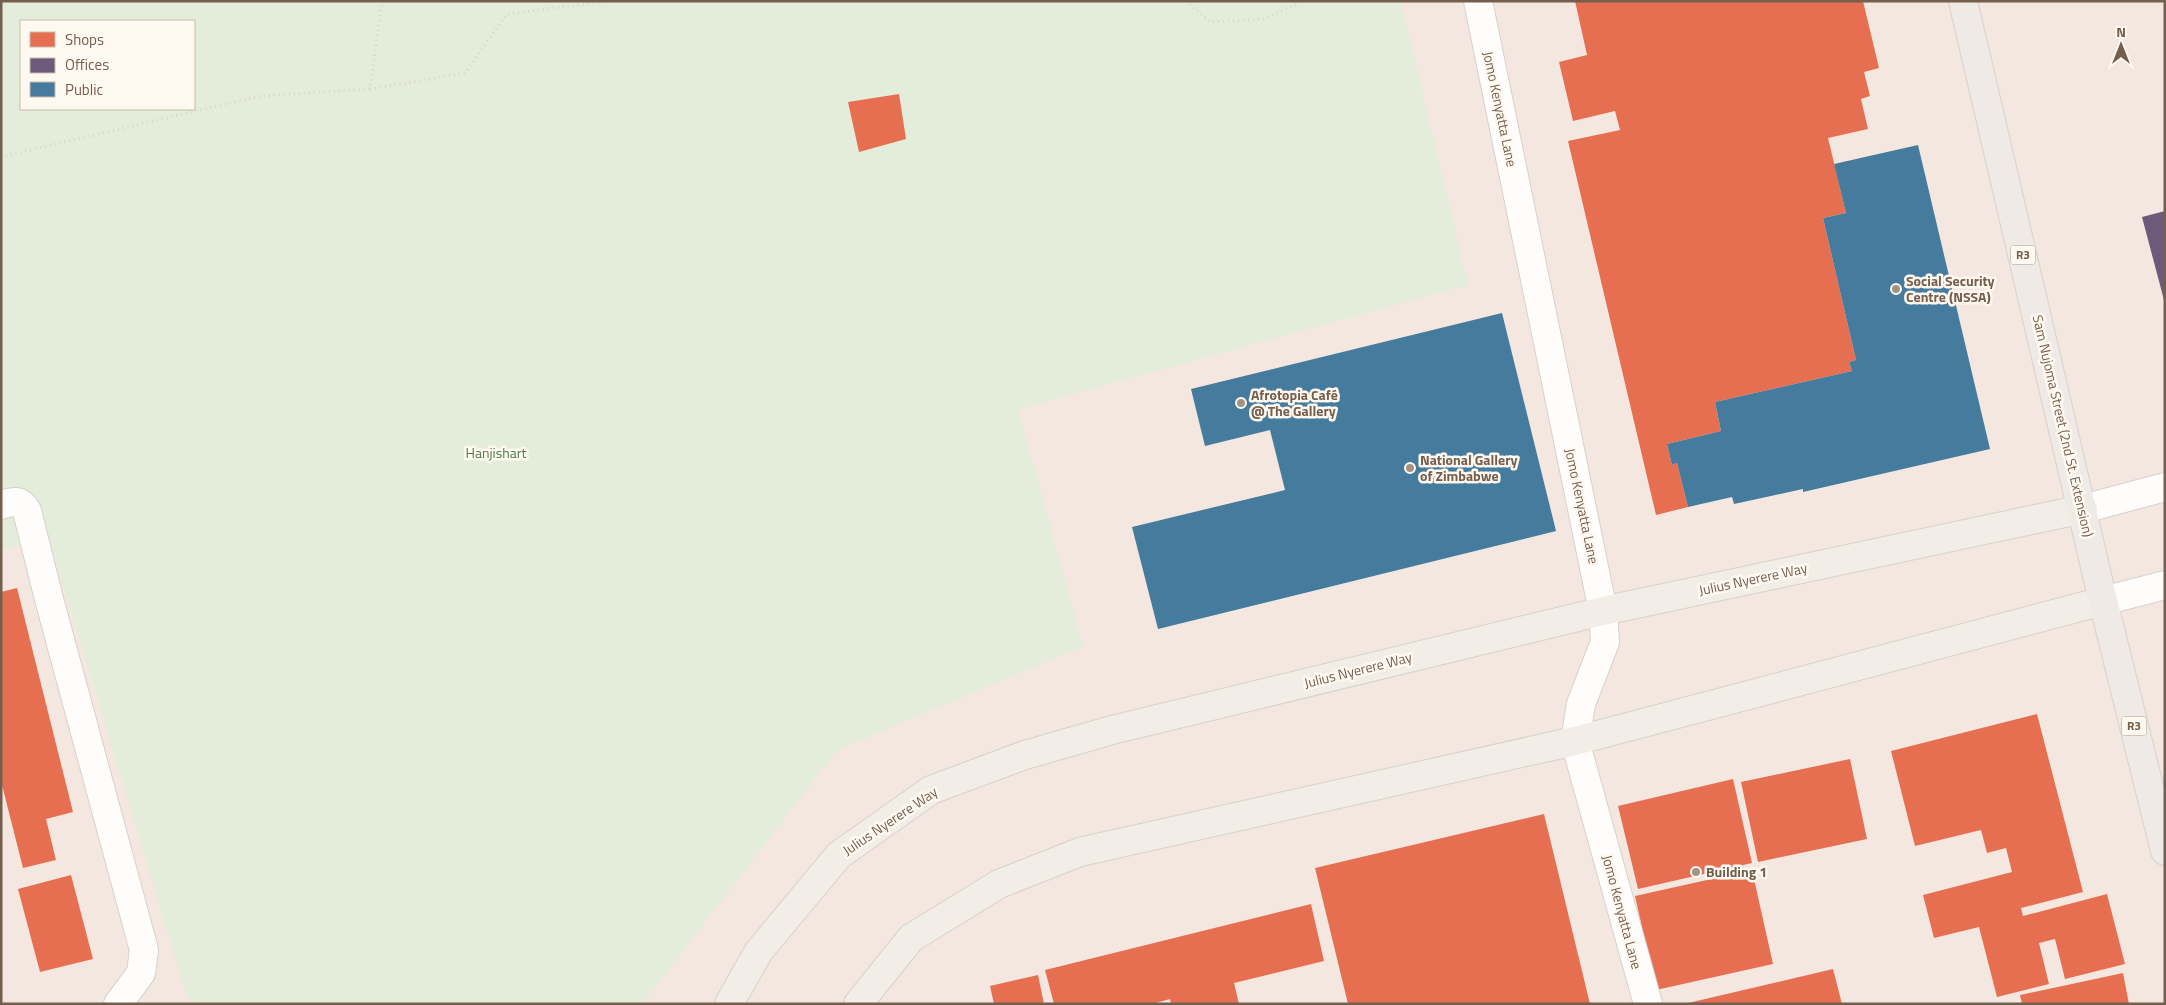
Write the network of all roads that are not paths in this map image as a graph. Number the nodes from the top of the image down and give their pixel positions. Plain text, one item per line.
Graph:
1 (1478, 1) edge
2 (1963, 1) edge
3 (2165, 487) edge
4 (1, 504) edge
5 (2083, 509) junction
6 (2165, 586) edge
7 (2103, 601) junction
8 (1603, 611) junction
9 (1575, 741) junction
10 (2165, 851) edge
11 (118, 1004) edge
12 (729, 1004) edge
13 (858, 1004) edge
14 (1648, 1004) edge

1 - 8 street, Jomo Kenyatta Lane
2 - 5 highway, Sam Nujoma Street (2nd St. Extension) / R3
3 - 5 street
4 - 11 street
5 - 7 highway, Sam Nujoma Street (2nd St. Extension) / R3
5 - 8 main road, Julius Nyerere Way
6 - 7 street
7 - 9 main road
7 - 10 highway, Sam Nujoma Street (2nd St. Extension) / R3
8 - 9 street, Jomo Kenyatta Lane
8 - 12 main road, Julius Nyerere Way
9 - 13 main road
9 - 14 street, Jomo Kenyatta Lane

